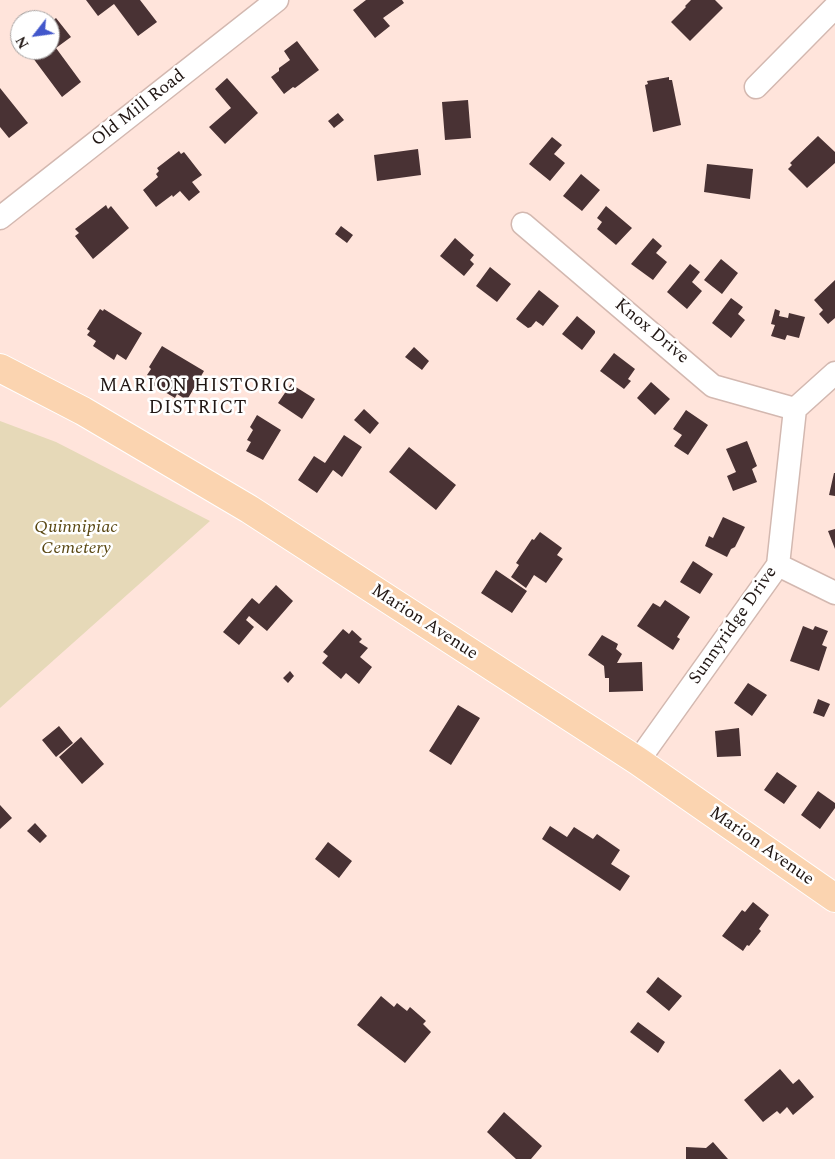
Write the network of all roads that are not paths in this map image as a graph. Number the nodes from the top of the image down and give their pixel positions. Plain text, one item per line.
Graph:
1 (277, 0) edge
2 (835, 7) edge
3 (756, 87) dead end
4 (0, 218) edge
5 (523, 224) dead end
6 (0, 368) edge
7 (835, 372) edge
8 (795, 409) junction
9 (778, 565) junction
10 (835, 593) edge
11 (638, 761) junction
12 (835, 898) edge

1 - 4 street, Old Mill Road
2 - 3 street
5 - 8 street, Knox Drive
6 - 11 main road, Marion Avenue
7 - 8 street
8 - 9 street, Sunnyridge Drive
9 - 10 street
9 - 11 street, Sunnyridge Drive
11 - 12 main road, Marion Avenue

